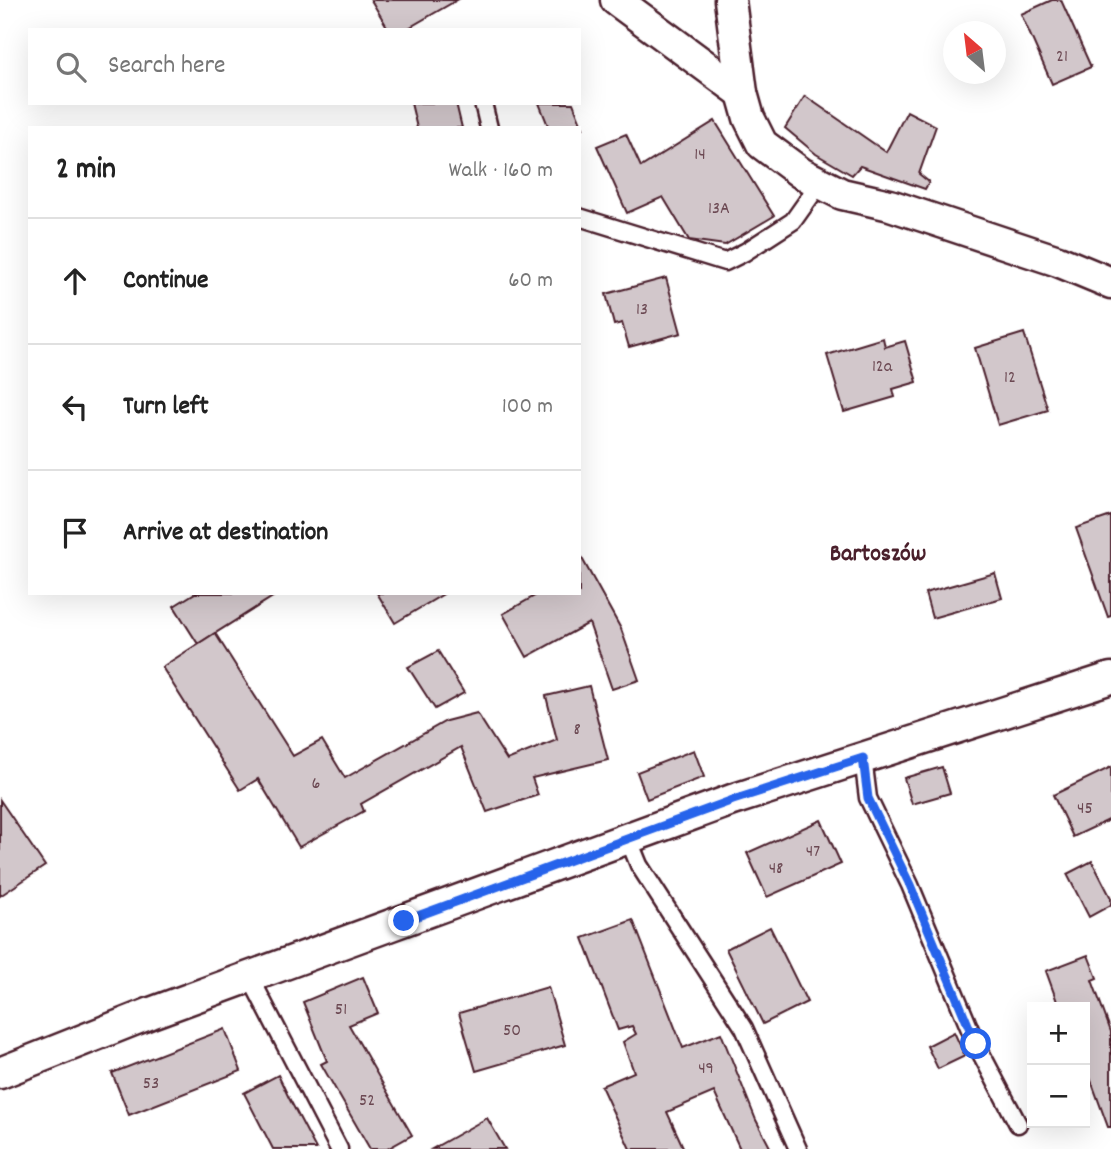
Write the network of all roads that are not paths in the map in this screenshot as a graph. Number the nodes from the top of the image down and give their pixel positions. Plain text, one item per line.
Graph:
1 (616, 0) edge
2 (730, 0) edge
3 (742, 93) junction
4 (483, 105) edge
5 (489, 126) edge
6 (820, 183) junction
7 (581, 218) edge
8 (1111, 283) edge
9 (1111, 678) edge
10 (863, 758) junction
11 (628, 838) junction
12 (250, 977) junction
13 (0, 1073) edge
14 (1018, 1124) dead end
15 (339, 1149) edge
16 (797, 1149) edge

1 - 3 street
2 - 3 street
3 - 6 street
4 - 5 lane
6 - 7 lane
6 - 8 street
9 - 10 street
10 - 11 street
10 - 14 lane
11 - 12 street
11 - 16 lane
12 - 13 street
12 - 15 lane

